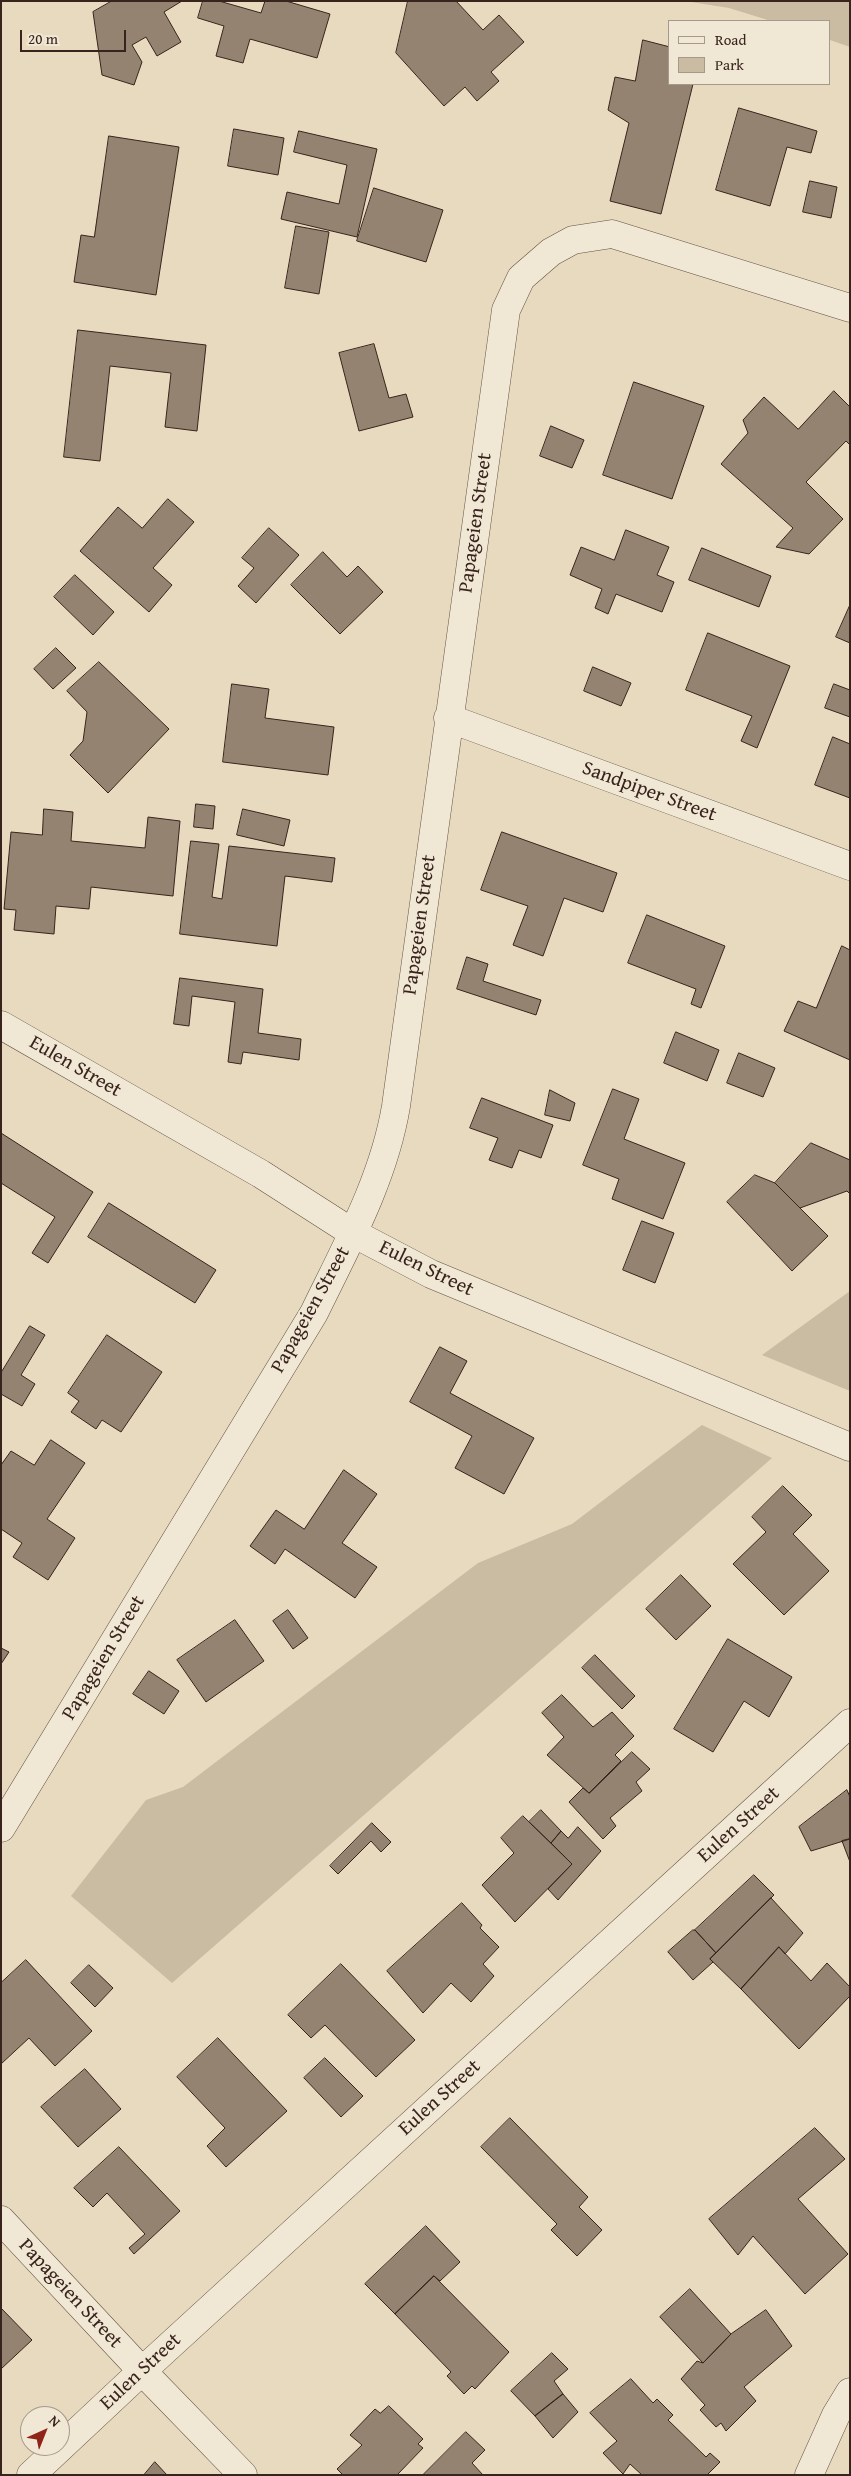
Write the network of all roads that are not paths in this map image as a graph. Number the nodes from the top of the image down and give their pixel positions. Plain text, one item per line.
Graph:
1 (850, 308) edge
2 (448, 718) junction
3 (850, 866) edge
4 (1, 1025) edge
5 (353, 1233) junction
6 (850, 1447) edge
7 (850, 1723) edge
8 (1, 1828) edge
9 (1, 2220) edge
10 (142, 2370) junction
11 (850, 2392) edge
12 (31, 2475) edge
13 (243, 2475) edge
14 (809, 2475) edge

1 - 2 street, Papageien Street
2 - 3 street, Sandpiper Street
2 - 5 street, Papageien Street
4 - 5 street, Eulen Street
5 - 6 street, Eulen Street
5 - 8 street, Papageien Street
7 - 10 street, Eulen Street
9 - 10 street, Papageien Street
10 - 12 street, Eulen Street
10 - 13 street, Papageien Street
11 - 14 street

